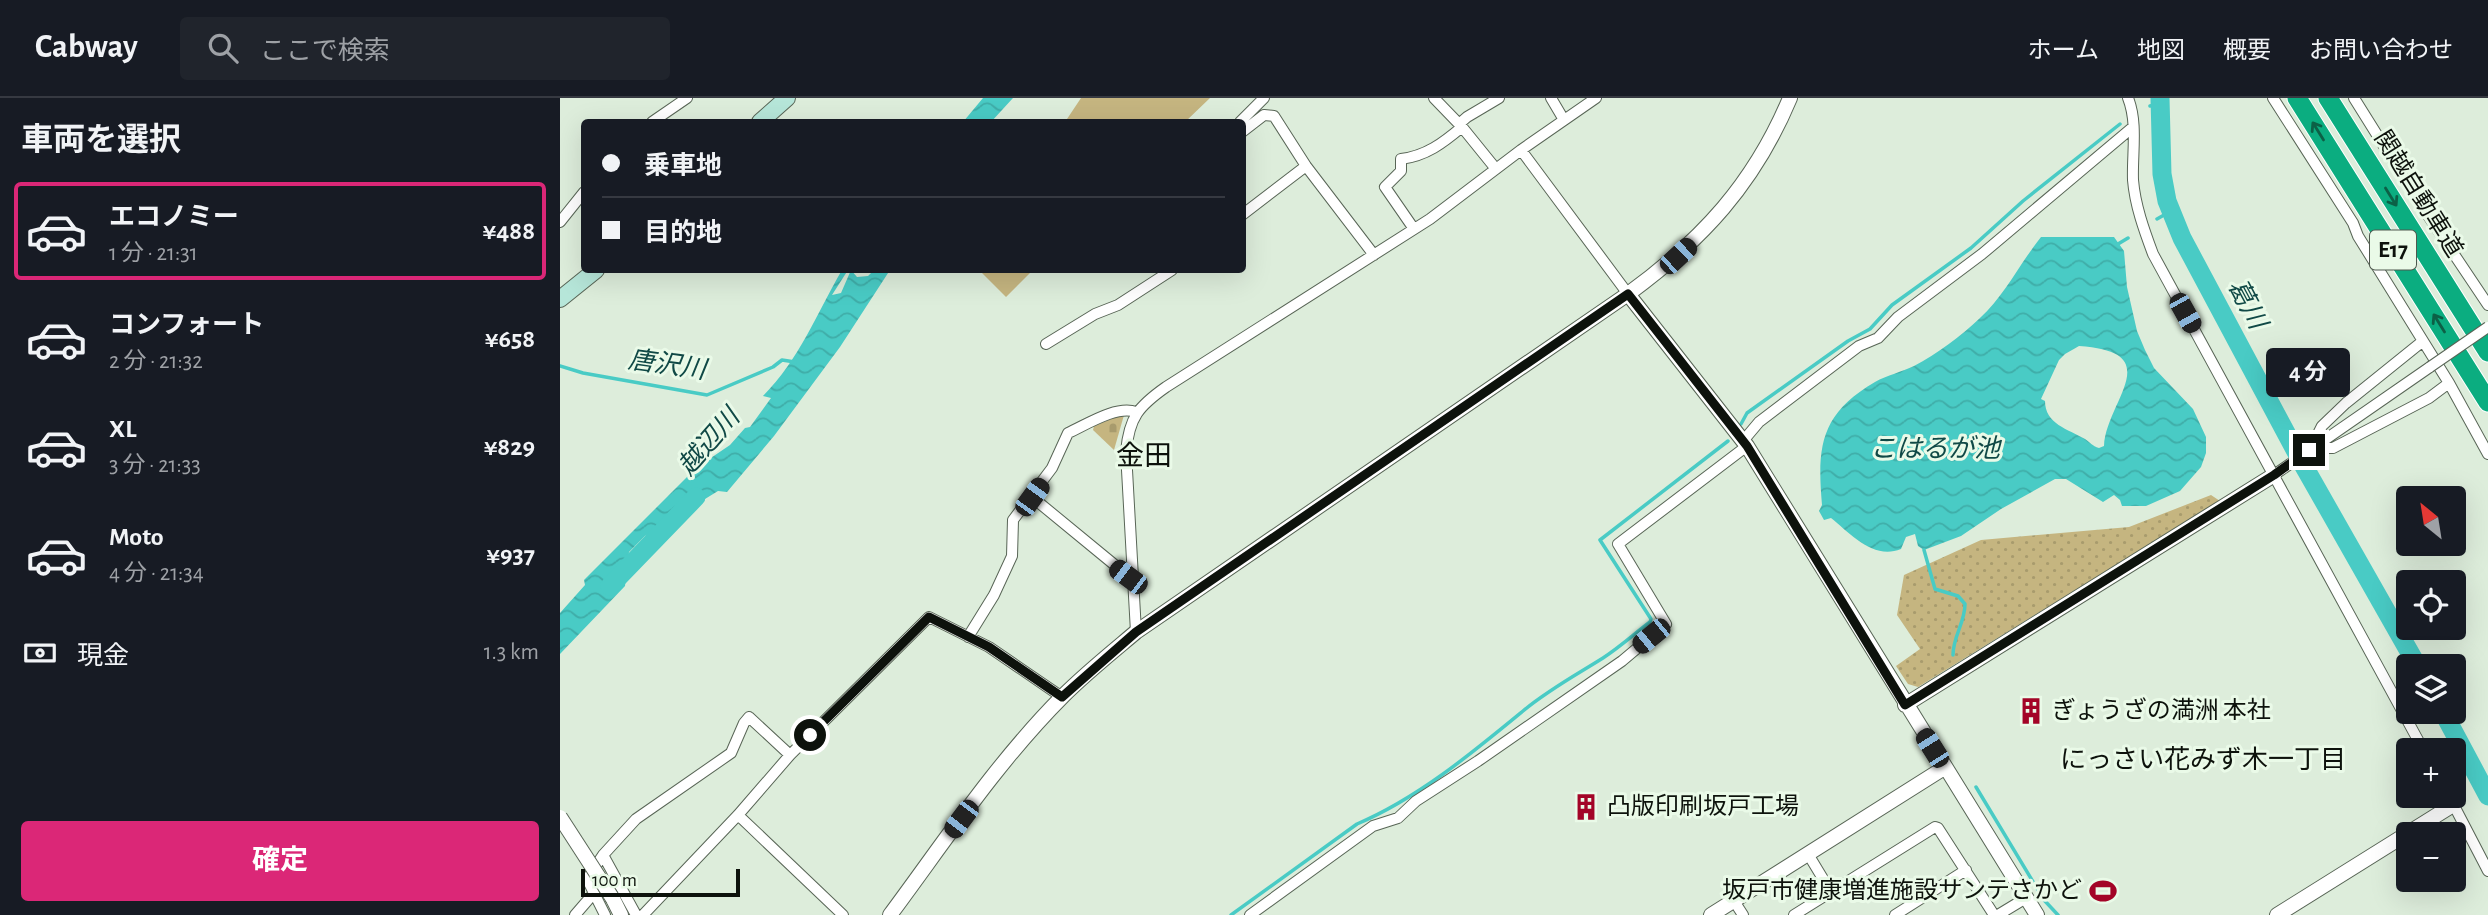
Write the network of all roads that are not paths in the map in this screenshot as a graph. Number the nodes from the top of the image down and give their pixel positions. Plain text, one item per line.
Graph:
1 (687, 98) edge
2 (787, 98) edge
3 (1264, 98) edge
4 (1434, 98) edge
5 (1499, 98) edge
6 (1551, 98) edge
7 (1596, 98) edge
8 (1790, 98) edge
9 (2128, 98) edge
10 (2273, 98) edge
11 (2297, 98) edge
12 (2328, 98) edge
13 (2354, 98) edge
14 (656, 119) edge
15 (763, 119) edge
16 (1243, 119) edge
17 (1564, 120) junction
18 (1460, 126) junction
19 (2133, 127) junction
20 (1246, 129) edge
21 (1521, 150) junction
22 (1306, 166) junction
23 (1496, 169) junction
24 (581, 196) edge
25 (1246, 212) edge
26 (560, 222) edge
27 (1414, 229) junction
28 (1374, 255) junction
29 (592, 273) edge
30 (1167, 273) edge
31 (1628, 294) junction
32 (560, 299) edge
33 (2488, 303) edge
34 (2488, 327) edge
35 (2423, 341) junction
36 (1046, 344) dead end
37 (2488, 352) edge
38 (2449, 383) junction
39 (2488, 402) edge
40 (1136, 412) junction
41 (1745, 444) junction
42 (2310, 449) junction
43 (2488, 454) edge
44 (2278, 472) junction
45 (1032, 497) junction
46 (1133, 580) junction
47 (1136, 632) junction
48 (968, 637) junction
49 (1062, 697) junction
50 (1905, 705) junction
51 (2417, 738) edge
52 (790, 755) junction
53 (1944, 768) junction
54 (2439, 808) edge
55 (2455, 808) edge
56 (738, 815) junction
57 (560, 817) edge
58 (603, 855) junction
59 (1808, 855) junction
60 (1966, 870) junction
61 (2488, 871) edge
62 (1831, 892) junction
63 (594, 893) junction
64 (2026, 898) junction
65 (1734, 901) junction
66 (575, 915) edge
67 (605, 915) edge
68 (621, 915) edge
69 (636, 915) edge
70 (643, 915) edge
71 (843, 915) edge
72 (890, 915) edge
73 (1250, 915) edge
74 (1711, 915) edge
75 (1743, 915) edge
76 (1794, 915) edge
77 (1895, 915) edge
78 (1996, 915) edge
79 (2037, 915) edge
80 (2277, 915) edge

1 - 14 street
2 - 15 main road
3 - 16 street
4 - 18 street
5 - 18 street
6 - 17 street
7 - 17 street
8 - 31 street
9 - 19 street
10 - 35 street
39 -> 11 highway, 関越自動車道 / E17
12 -> 37 highway, 関越自動車道 / E17
13 - 33 street
17 - 21 street
18 - 23 street
18 - 27 street
19 - 41 street
19 - 44 street
20 - 22 street
21 - 23 street
21 - 31 street
22 - 25 street
22 - 28 street
23 - 27 street
24 - 26 street
27 - 28 street
28 - 40 street
29 - 32 main road
30 - 36 street
31 - 41 street
31 - 47 street
34 - 42 street, bridge
35 - 38 street
35 - 42 street
38 - 42 street
38 - 43 street
40 - 45 street
40 - 46 street
41 - 50 street
41 - 73 street
42 - 44 street
44 - 50 street
44 - 51 street
45 - 46 street
45 - 48 street
46 - 47 street
47 - 49 street
48 - 49 street
48 - 52 street
49 - 72 street
50 - 53 street
52 - 56 street
52 - 58 street
53 - 59 street
53 - 64 street
54 - 80 street
55 - 61 street
56 - 70 street
56 - 71 street
57 - 68 street, bridge
58 - 63 street
58 - 69 street
59 - 62 street
59 - 65 street
60 - 62 street
60 - 77 street
60 - 78 street
62 - 76 street
63 - 66 street
63 - 67 street
64 - 78 street
64 - 79 street
65 - 74 street
65 - 75 street

